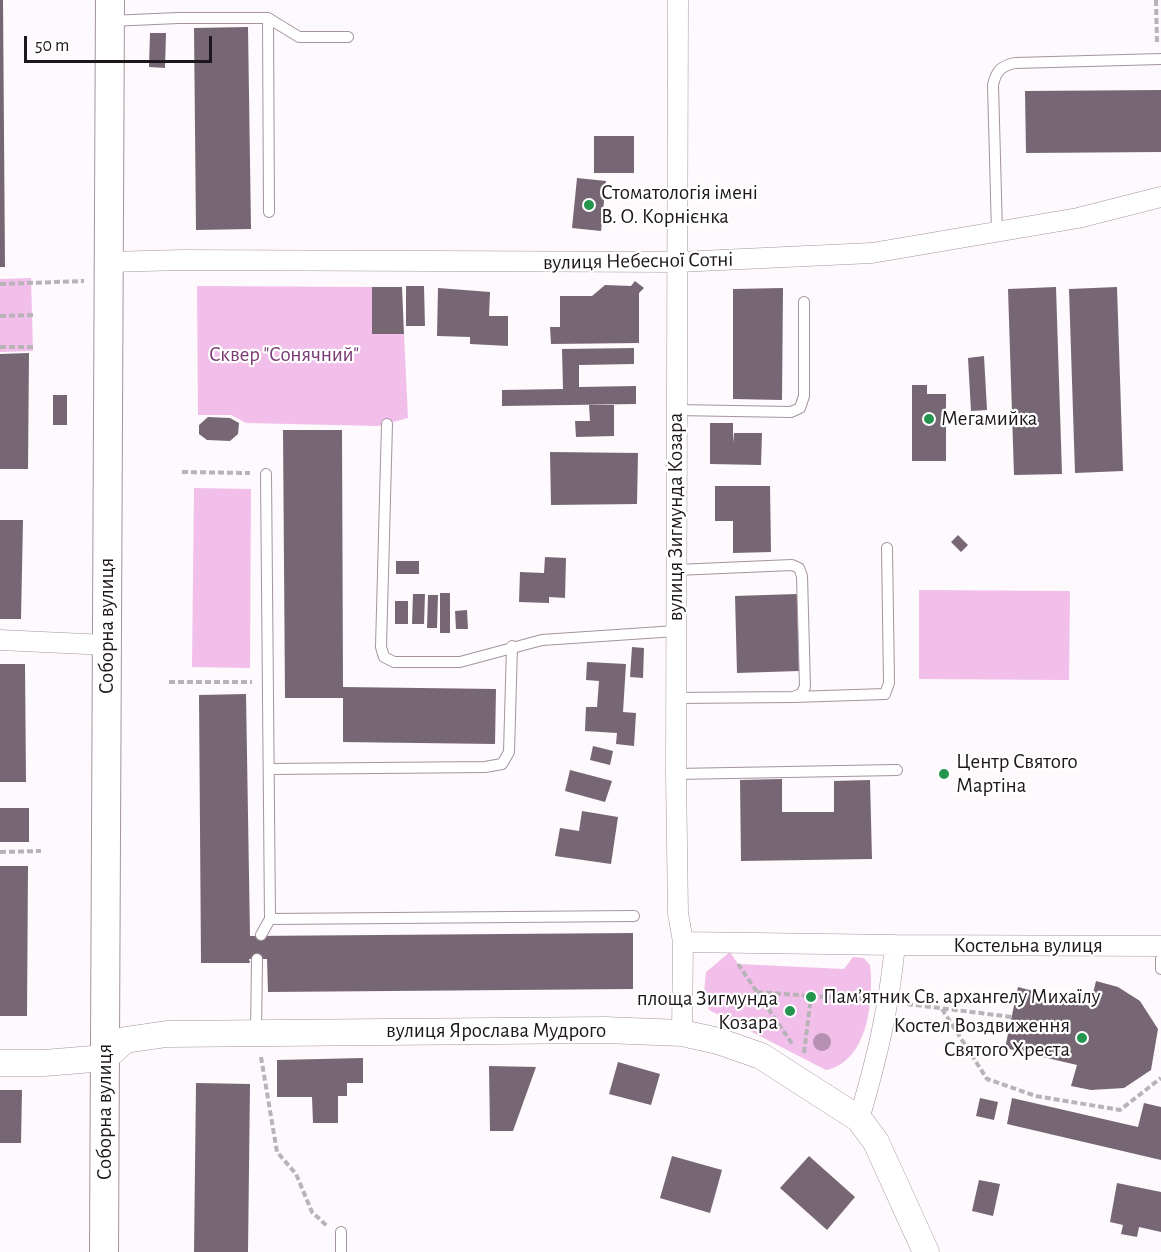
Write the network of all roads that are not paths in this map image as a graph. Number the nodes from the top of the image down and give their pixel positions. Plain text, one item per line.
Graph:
1 (678, 0) edge
2 (110, 11) edge
3 (268, 18) junction
4 (348, 37) dead end
5 (1159, 59) edge
6 (1161, 198) edge
7 (270, 212) dead end
8 (997, 232) junction
9 (109, 262) junction
10 (678, 262) junction
11 (804, 302) dead end
12 (676, 410) junction
13 (387, 424) dead end
14 (266, 474) road end
15 (887, 548) dead end
16 (676, 570) junction
17 (676, 631) junction
18 (0, 640) edge
19 (107, 645) junction
20 (512, 646) junction
21 (793, 697) junction
22 (676, 698) junction
23 (269, 768) junction
24 (897, 770) dead end
25 (676, 774) junction
26 (634, 916) dead end
27 (270, 919) junction
28 (261, 935) dead end
29 (682, 942) junction
30 (895, 945) junction
31 (1161, 946) edge
32 (257, 959) dead end
33 (1161, 959) edge
34 (1161, 969) edge
35 (682, 1033) junction
36 (258, 1045) junction
37 (105, 1058) junction
38 (0, 1063) edge
39 (859, 1119) junction
40 (914, 1224) junction
41 (341, 1232) road end
42 (104, 1252) edge
43 (341, 1252) edge
44 (915, 1252) edge
45 (926, 1252) edge

1 - 10 street, вулиця Зигмунда Козара
2 - 3 lane
2 - 9 main road, Соборна вулиця
3 - 4 lane
3 - 7 lane
5 - 8 lane
6 - 8 street, вулиця Небесної Сотні
8 - 10 street, вулиця Небесної Сотні
9 - 10 street, вулиця Небесної Сотні
9 - 19 main road, Соборна вулиця
10 - 12 street, вулиця Зигмунда Козара
11 - 12 lane
12 - 16 street, вулиця Зигмунда Козара
13 - 20 lane
14 - 23 lane
15 - 21 lane
16 - 17 street, вулиця Зигмунда Козара
16 - 21 lane
17 - 20 lane
17 - 22 street, вулиця Зигмунда Козара
18 - 19 street
19 - 37 main road, Соборна вулиця
20 - 23 lane
21 - 22 lane
22 - 25 street, вулиця Зигмунда Козара
23 - 27 lane
24 - 25 lane
25 - 29 street, вулиця Зигмунда Козара
26 - 27 lane
27 - 28 lane
29 - 30 street
29 - 35 street, вулиця Зигмунда Козара
30 - 31 street, Костельна вулиця
30 - 39 street
32 - 36 lane
33 - 34 lane
35 - 36 street, вулиця Ярослава Мудрого
35 - 39 street, вулиця Ярослава Мудрого
36 - 37 street, вулиця Ярослава Мудрого
37 - 38 street
37 - 42 main road, Соборна вулиця
39 - 40 street, вулиця Ярослава Мудрого
40 - 44 street, вулиця Ярослава Мудрого
40 - 45 street, вулиця Ярослава Мудрого
41 - 43 lane

